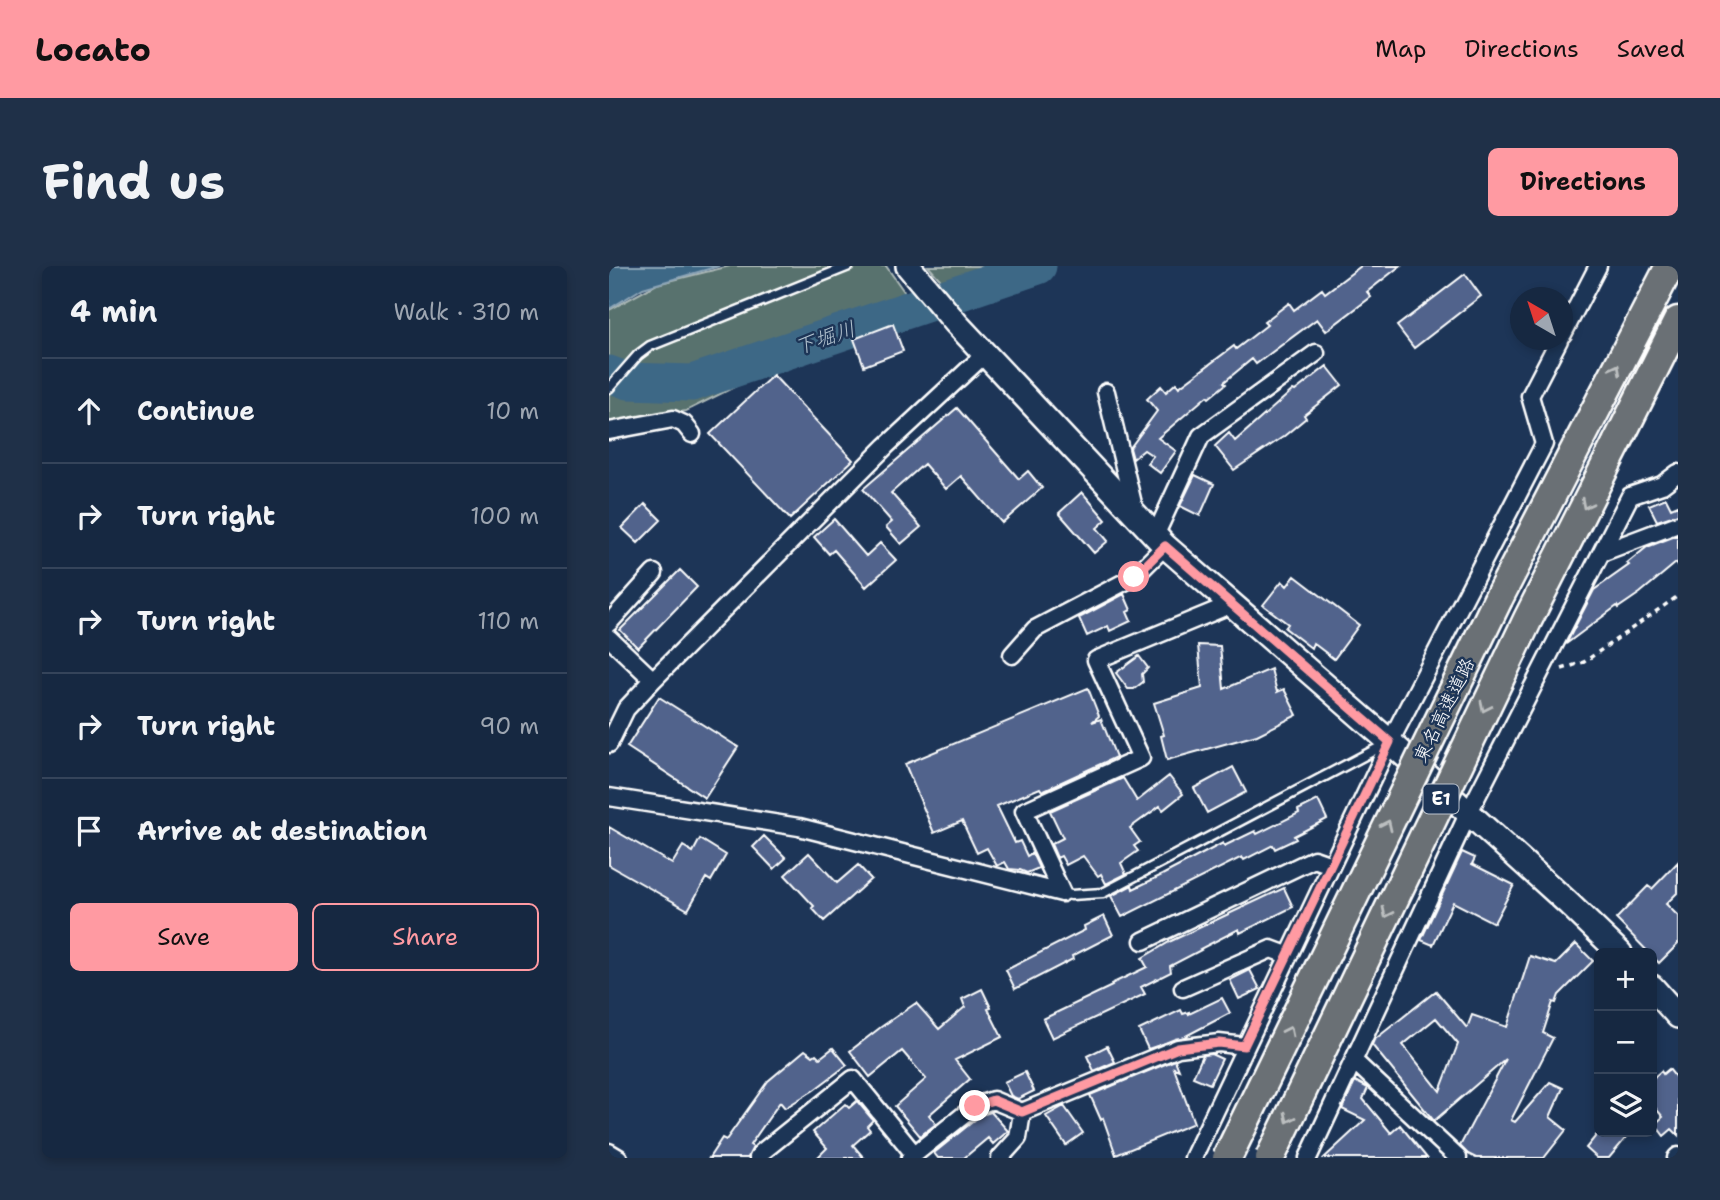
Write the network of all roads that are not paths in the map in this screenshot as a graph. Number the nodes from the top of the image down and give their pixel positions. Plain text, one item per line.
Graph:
1 (849, 266) edge
2 (1598, 266) edge
3 (1670, 266) edge
4 (911, 270) edge
5 (1573, 315) edge
6 (1678, 321) edge
7 (1554, 350) edge
8 (1316, 352) dead end
9 (985, 354) junction
10 (609, 388) edge
11 (1106, 392) dead end
12 (609, 431) edge
13 (692, 434) dead end
14 (1678, 473) edge
15 (1670, 483) edge
16 (1136, 515) junction
17 (1678, 524) edge
18 (1160, 541) junction
19 (1601, 552) junction
20 (654, 573) dead end
21 (1232, 604) junction
22 (609, 623) edge
23 (609, 639) edge
24 (1012, 655) dead end
25 (653, 680) junction
26 (1390, 742) junction
27 (609, 744) edge
28 (609, 797) edge
29 (1468, 814) junction
30 (1331, 865) junction
31 (1062, 893) junction
32 (1143, 941) dead end
33 (1615, 948) edge
34 (1287, 956) junction
35 (1183, 988) dead end
36 (1657, 992) edge
37 (1678, 1016) edge
38 (1244, 1046) junction
39 (1353, 1061) junction
40 (1022, 1112) junction
41 (609, 1152) edge
42 (912, 1156) edge
43 (618, 1158) edge
44 (758, 1158) edge
45 (1000, 1158) edge
46 (1193, 1158) edge
47 (1227, 1158) edge
48 (1270, 1158) edge
49 (1308, 1158) edge
50 (1458, 1158) edge

1 - 10 lane
2 - 5 street
47 -> 3 highway, 東名高速道路 / E1, bridge
4 - 9 street
6 -> 48 highway, 東名高速道路 / E1, bridge
7 - 26 street
8 - 18 street
9 - 16 street
9 - 25 street
11 - 16 street
12 - 13 street
14 - 15 street
15 - 19 street
16 - 18 street
17 - 19 street
18 - 21 street
18 - 24 street
19 - 29 street
20 - 22 street
21 - 26 street
21 - 31 street
23 - 25 street
25 - 27 street
26 - 29 street
26 - 30 street
26 - 31 lane
28 - 31 street
29 - 33 street
29 - 39 street
30 - 32 street
30 - 34 street
34 - 35 street
34 - 38 street
36 - 37 street
38 - 40 street
38 - 46 street
39 - 49 street
39 - 50 street
40 - 42 street
40 - 45 street
41 - 43 street
42 - 44 street

